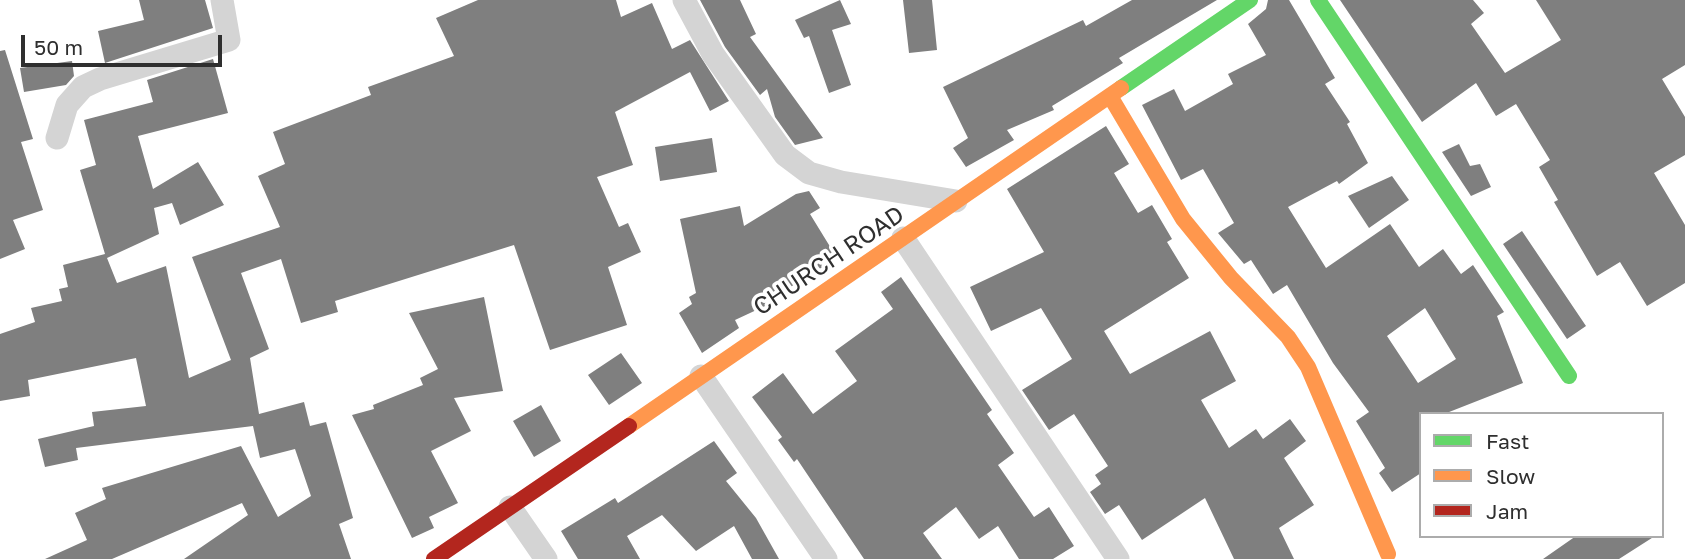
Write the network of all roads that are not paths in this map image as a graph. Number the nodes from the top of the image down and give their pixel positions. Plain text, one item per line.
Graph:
1 (222, 0) edge
2 (684, 0) edge
3 (1250, 0) edge
4 (1318, 0) edge
5 (1110, 96) junction
6 (57, 138) dead end
7 (956, 201) junction
8 (903, 238) junction
9 (701, 376) junction
10 (1569, 376) dead end
11 (510, 507) junction
12 (1388, 554) dead end
13 (434, 559) edge
14 (546, 559) edge
15 (826, 559) edge
16 (1118, 559) edge

1 - 6 street
2 - 7 street
3 - 5 street, CHURCH ROAD
4 - 10 street
5 - 7 street, CHURCH ROAD
5 - 12 street
7 - 8 street, CHURCH ROAD
8 - 9 street, CHURCH ROAD
8 - 16 street
9 - 11 street, CHURCH ROAD
9 - 15 street
11 - 13 street, CHURCH ROAD
11 - 14 street

